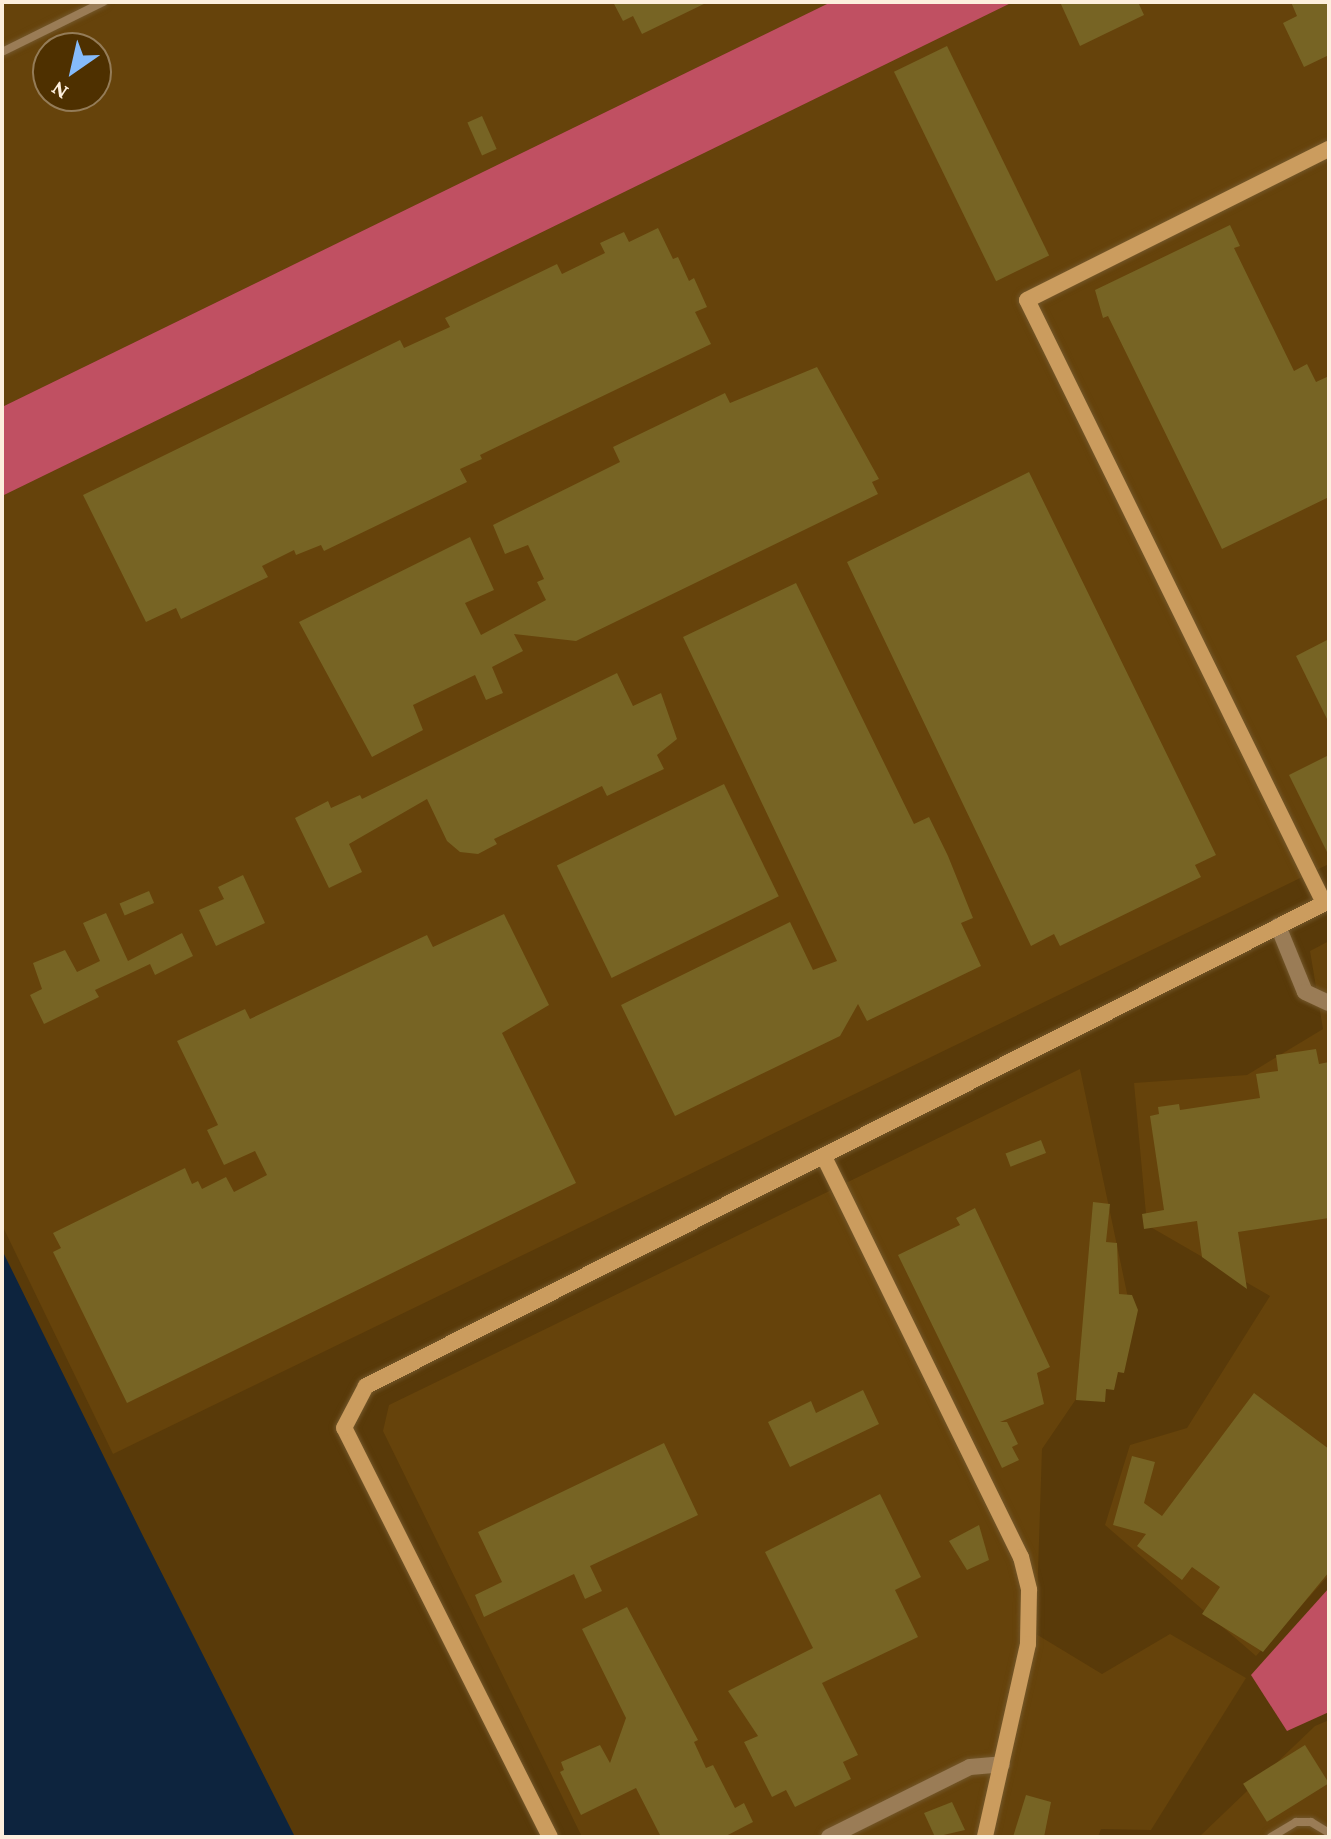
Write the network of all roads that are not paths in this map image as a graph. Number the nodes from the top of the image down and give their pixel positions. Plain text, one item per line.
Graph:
1 (103, 2) edge
2 (2, 52) edge
3 (1329, 149) edge
4 (1327, 902) edge
5 (1278, 926) junction
6 (1329, 1003) edge
7 (825, 1159) junction
8 (1002, 1764) junction
9 (1329, 1833) edge
10 (550, 1837) edge
11 (829, 1837) edge
12 (985, 1837) edge
13 (1271, 1837) edge

1 - 2 lane
3 - 4 street
4 - 5 street
5 - 6 street
5 - 7 street
7 - 8 street
7 - 10 street
8 - 11 street
8 - 12 street
9 - 13 lane

